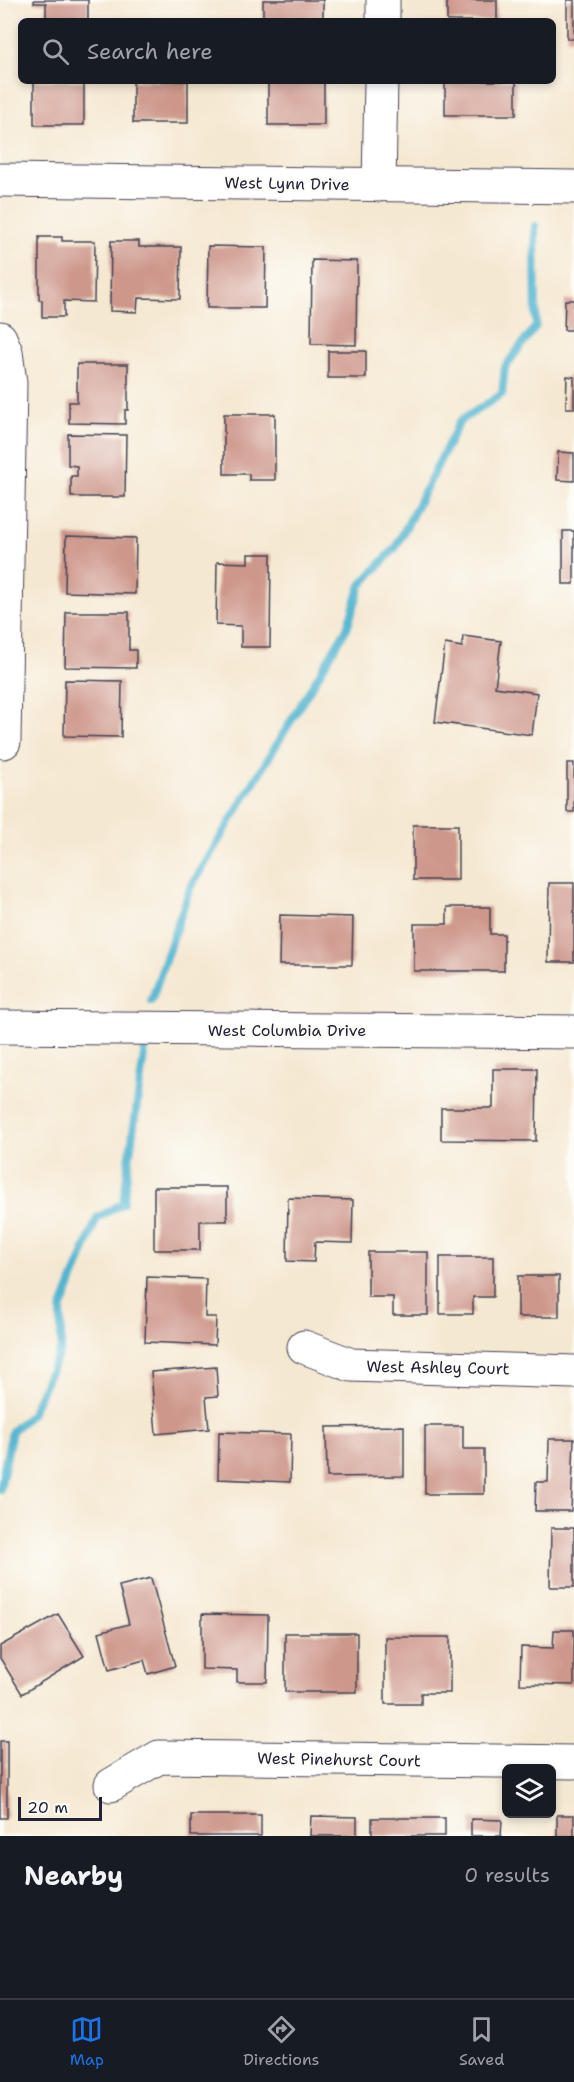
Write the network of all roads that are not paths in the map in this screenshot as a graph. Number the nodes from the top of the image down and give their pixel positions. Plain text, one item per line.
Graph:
1 (383, 0) edge
2 (383, 18) edge
3 (381, 84) edge
4 (0, 180) edge
5 (379, 185) junction
6 (574, 187) edge
7 (0, 338) edge
8 (4, 742) dead end
9 (0, 1027) edge
10 (574, 1032) edge
11 (304, 1347) dead end
12 (574, 1372) edge
13 (574, 1762) edge
14 (111, 1785) dead end

1 - 2 street
3 - 5 street
4 - 5 street, West Lynn Drive
5 - 6 street, West Lynn Drive
7 - 8 street
9 - 10 street, West Columbia Drive
11 - 12 street, West Ashley Court
13 - 14 street, West Pinehurst Court

